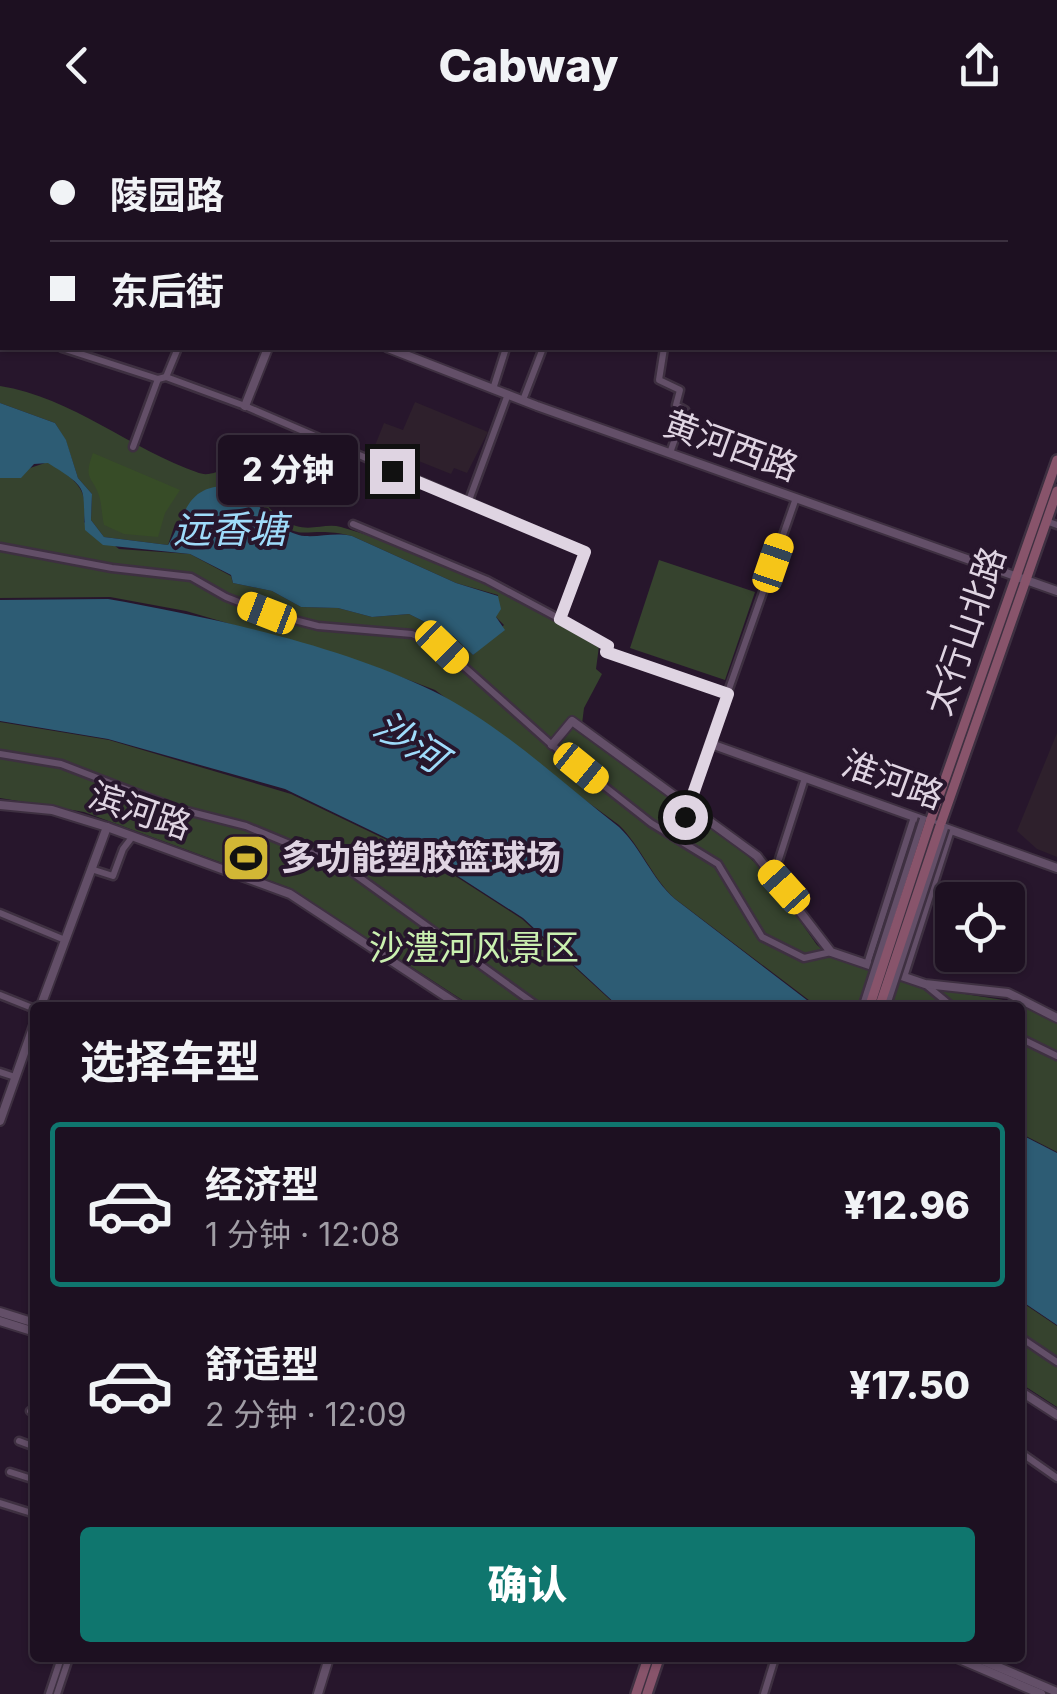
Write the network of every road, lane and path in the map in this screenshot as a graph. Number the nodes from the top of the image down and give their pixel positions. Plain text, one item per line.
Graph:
1 (69, 350) edge
2 (177, 350) edge
3 (267, 350) edge
4 (393, 350) edge
5 (418, 350) edge
6 (505, 350) edge
7 (542, 350) edge
8 (664, 350) edge
9 (415, 358) junction
10 (162, 378) junction
11 (494, 389) junction
12 (508, 394) junction
13 (524, 400) junction
14 (246, 406) junction
15 (133, 447) dead end
16 (670, 453) junction
17 (1056, 463) edge
18 (1057, 491) edge
19 (796, 498) junction
20 (468, 503) junction
21 (1046, 522) junction
22 (353, 524) dead end
23 (1057, 525) edge
24 (0, 547) edge
25 (1013, 575) junction
26 (1024, 580) junction
27 (1057, 591) edge
28 (560, 619) junction
29 (728, 694) junction
30 (552, 744) junction
31 (711, 744) junction
32 (0, 754) edge
33 (805, 778) junction
34 (0, 804) edge
35 (688, 808) junction
36 (934, 824) junction
37 (107, 827) junction
38 (133, 836) junction
39 (677, 837) junction
40 (779, 860) dead end
41 (92, 868) junction
42 (1057, 868) edge
43 (0, 913) edge
44 (65, 940) junction
45 (831, 952) junction
46 (867, 964) junction
47 (904, 977) junction
48 (924, 984) junction
49 (0, 995) edge
50 (40, 1002) edge
51 (454, 1002) edge
52 (532, 1002) edge
53 (868, 1002) edge
54 (884, 1002) edge
55 (946, 1002) edge
56 (30, 1005) edge
57 (1057, 1018) edge
58 (30, 1036) edge
59 (1025, 1040) edge
60 (1057, 1056) edge
61 (0, 1072) edge
62 (15, 1077) junction
63 (0, 1121) edge
64 (0, 1312) edge
65 (0, 1321) edge
66 (30, 1322) edge
67 (30, 1330) edge
68 (1025, 1340) edge
69 (1057, 1362) edge
70 (1025, 1394) edge
71 (1057, 1415) edge
72 (19, 1442) dead end
73 (30, 1445) edge
74 (1025, 1456) edge
75 (10, 1472) dead end
76 (30, 1478) edge
77 (1057, 1478) edge
78 (0, 1502) edge
79 (30, 1512) edge
80 (60, 1662) edge
81 (68, 1662) edge
82 (328, 1662) edge
83 (647, 1662) edge
84 (658, 1662) edge
85 (774, 1662) edge
86 (966, 1662) edge
87 (988, 1662) edge
88 (1056, 1688) edge
89 (49, 1694) edge
90 (57, 1694) edge
91 (318, 1694) edge
92 (636, 1694) edge
93 (647, 1694) edge
94 (764, 1694) edge
95 (1041, 1694) edge

1 - 10 street
2 - 10 street
3 - 14 street
4 - 9 street, 黄河西路
5 - 9 street
6 - 11 street
7 - 13 street
8 - 16 street
9 - 11 street, 黄河西路
10 - 14 street
10 - 15 street
11 - 12 street, 黄河西路
12 - 13 street, 黄河西路
12 - 20 street
13 - 16 street, 黄河西路
14 - 20 street
16 - 19 street, 黄河西路
17 - 25 main road, 太行山北路
18 - 21 main road, 太行山北路
19 - 25 street, 黄河西路
19 - 29 street
20 - 28 street
21 - 23 street
21 - 26 main road, 太行山北路
22 - 28 street
24 - 30 street
25 - 26 street, 黄河西路
25 - 36 main road, 太行山北路
26 - 27 street, 黄河西路
26 - 36 main road, 太行山北路
28 - 29 street
29 - 31 street
30 - 35 street
30 - 39 street
31 - 33 street, 淮河路
31 - 35 street
32 - 52 street
33 - 36 street, 淮河路
33 - 40 street
34 - 37 street, 滨河路
35 - 39 street
35 - 45 street
36 - 42 street, 淮河路
36 - 46 street
36 - 47 street
36 - 53 main road, bridge
36 - 54 main road, bridge
37 - 38 street, 滨河路
37 - 41 street
38 - 41 street
38 - 51 street, 滨河路
39 - 45 street
41 - 44 street
43 - 44 street
44 - 50 street
45 - 46 street
46 - 47 street
47 - 48 street
48 - 55 street
48 - 57 street
49 - 56 street
58 - 62 street
59 - 60 street
61 - 62 street
62 - 63 street
64 - 66 street
65 - 67 street
68 - 69 street
70 - 71 street
72 - 73 street
74 - 77 street
75 - 76 street
78 - 79 street
80 - 89 street
81 - 90 street
82 - 91 street
83 - 92 main road
84 - 93 main road
85 - 94 street
86 - 95 street
87 - 88 street

